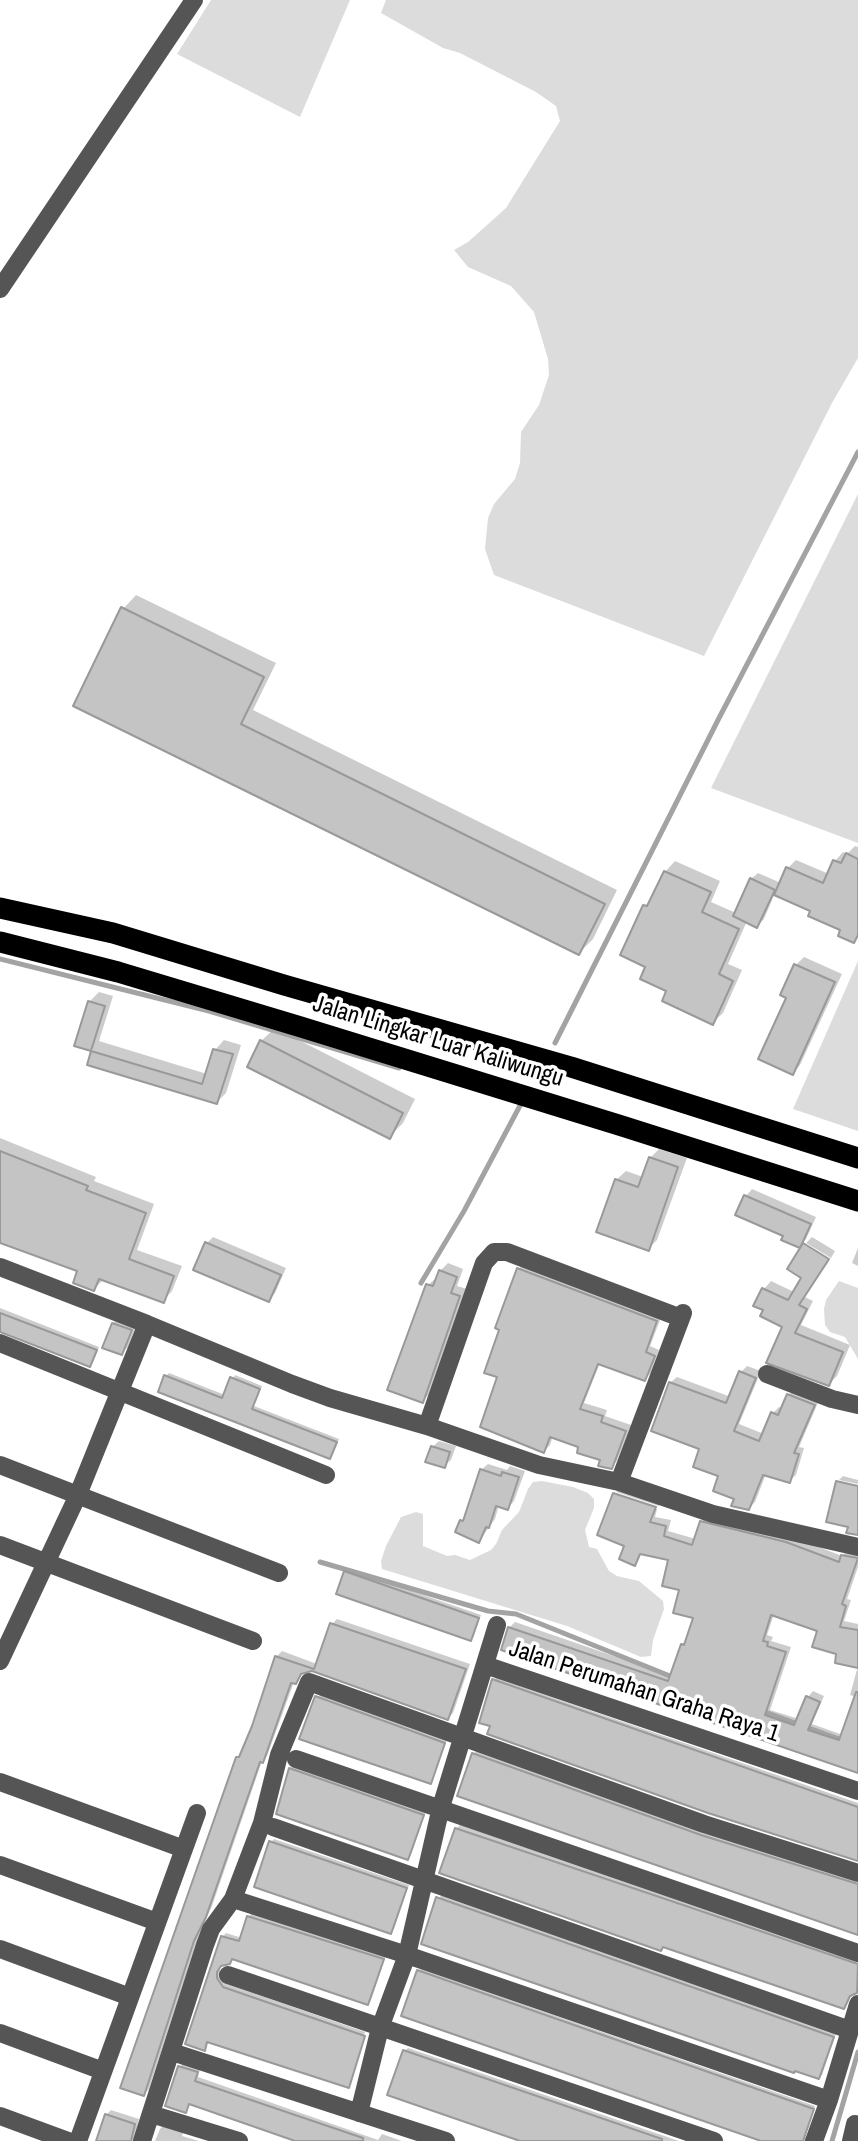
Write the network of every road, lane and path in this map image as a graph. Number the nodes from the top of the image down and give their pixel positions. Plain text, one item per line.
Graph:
1 (194, 0) edge
2 (0, 289) edge
3 (0, 908) edge
4 (0, 942) edge
5 (858, 1158) edge
6 (858, 1201) edge
7 (0, 1267) edge
8 (148, 1324) junction
9 (0, 1343) edge
10 (767, 1374) dead end
11 (120, 1390) junction
12 (858, 1405) edge
13 (427, 1426) junction
14 (0, 1465) edge
15 (326, 1475) dead end
16 (619, 1482) junction
17 (77, 1497) junction
18 (0, 1545) edge
19 (858, 1546) edge
20 (48, 1562) junction
21 (279, 1573) dead end
22 (498, 1625) dead end
23 (253, 1641) dead end
24 (0, 1661) edge
25 (485, 1665) junction
26 (462, 1736) junction
27 (296, 1759) dead end
28 (0, 1782) edge
29 (858, 1791) edge
30 (441, 1807) junction
31 (197, 1813) dead end
32 (273, 1827) dead end
33 (184, 1849) junction
34 (0, 1865) edge
35 (858, 1873) edge
36 (425, 1881) junction
37 (233, 1899) junction
38 (157, 1922) junction
39 (0, 1950) edge
40 (858, 1953) edge
41 (407, 1955) junction
42 (228, 1975) dead end
43 (130, 1997) junction
44 (858, 2004) edge
45 (380, 2028) junction
46 (850, 2030) junction
47 (0, 2033) edge
48 (172, 2052) junction
49 (103, 2071) junction
50 (829, 2100) junction
51 (359, 2113) junction
52 (151, 2114) junction
53 (0, 2116) edge
54 (68, 2141) edge
55 (78, 2141) edge
56 (142, 2141) edge
57 (240, 2141) edge
58 (446, 2141) edge
59 (714, 2141) edge
60 (814, 2141) edge

1 - 2 street
3 - 5 highway, Jalan Lingkar Luar Kaliwungu
4 - 6 highway, Jalan Lingkar Luar Kaliwungu
7 - 8 street
8 - 11 street
8 - 13 street
9 - 11 street
10 - 12 street
11 - 15 street
11 - 17 street
13 - 16 street
13 - 16 street
14 - 17 street
16 - 19 street
17 - 20 street
17 - 21 street
18 - 20 street
20 - 23 street
20 - 24 street
22 - 25 street
25 - 26 street, Jalan Perumahan Graha Raya 1
25 - 29 street, Jalan Perumahan Graha Raya 1
26 - 30 street, Jalan Perumahan Graha Raya 1
26 - 35 street
26 - 37 street
27 - 30 street
28 - 33 street
30 - 36 street, Jalan Perumahan Graha Raya 1
30 - 40 street
31 - 33 street
32 - 36 street
33 - 38 street
34 - 38 street
36 - 41 street, Jalan Perumahan Graha Raya 1
36 - 46 street
37 - 41 street
37 - 48 street
38 - 43 street
39 - 43 street
41 - 45 street, Jalan Perumahan Graha Raya 1
41 - 50 street
42 - 45 street
43 - 49 street
44 - 46 street
45 - 51 street, Jalan Perumahan Graha Raya 1
45 - 59 street
46 - 50 street
47 - 49 street
48 - 51 street
48 - 52 street
49 - 55 street
50 - 60 street
51 - 58 street
52 - 56 street
52 - 57 street
53 - 54 street

